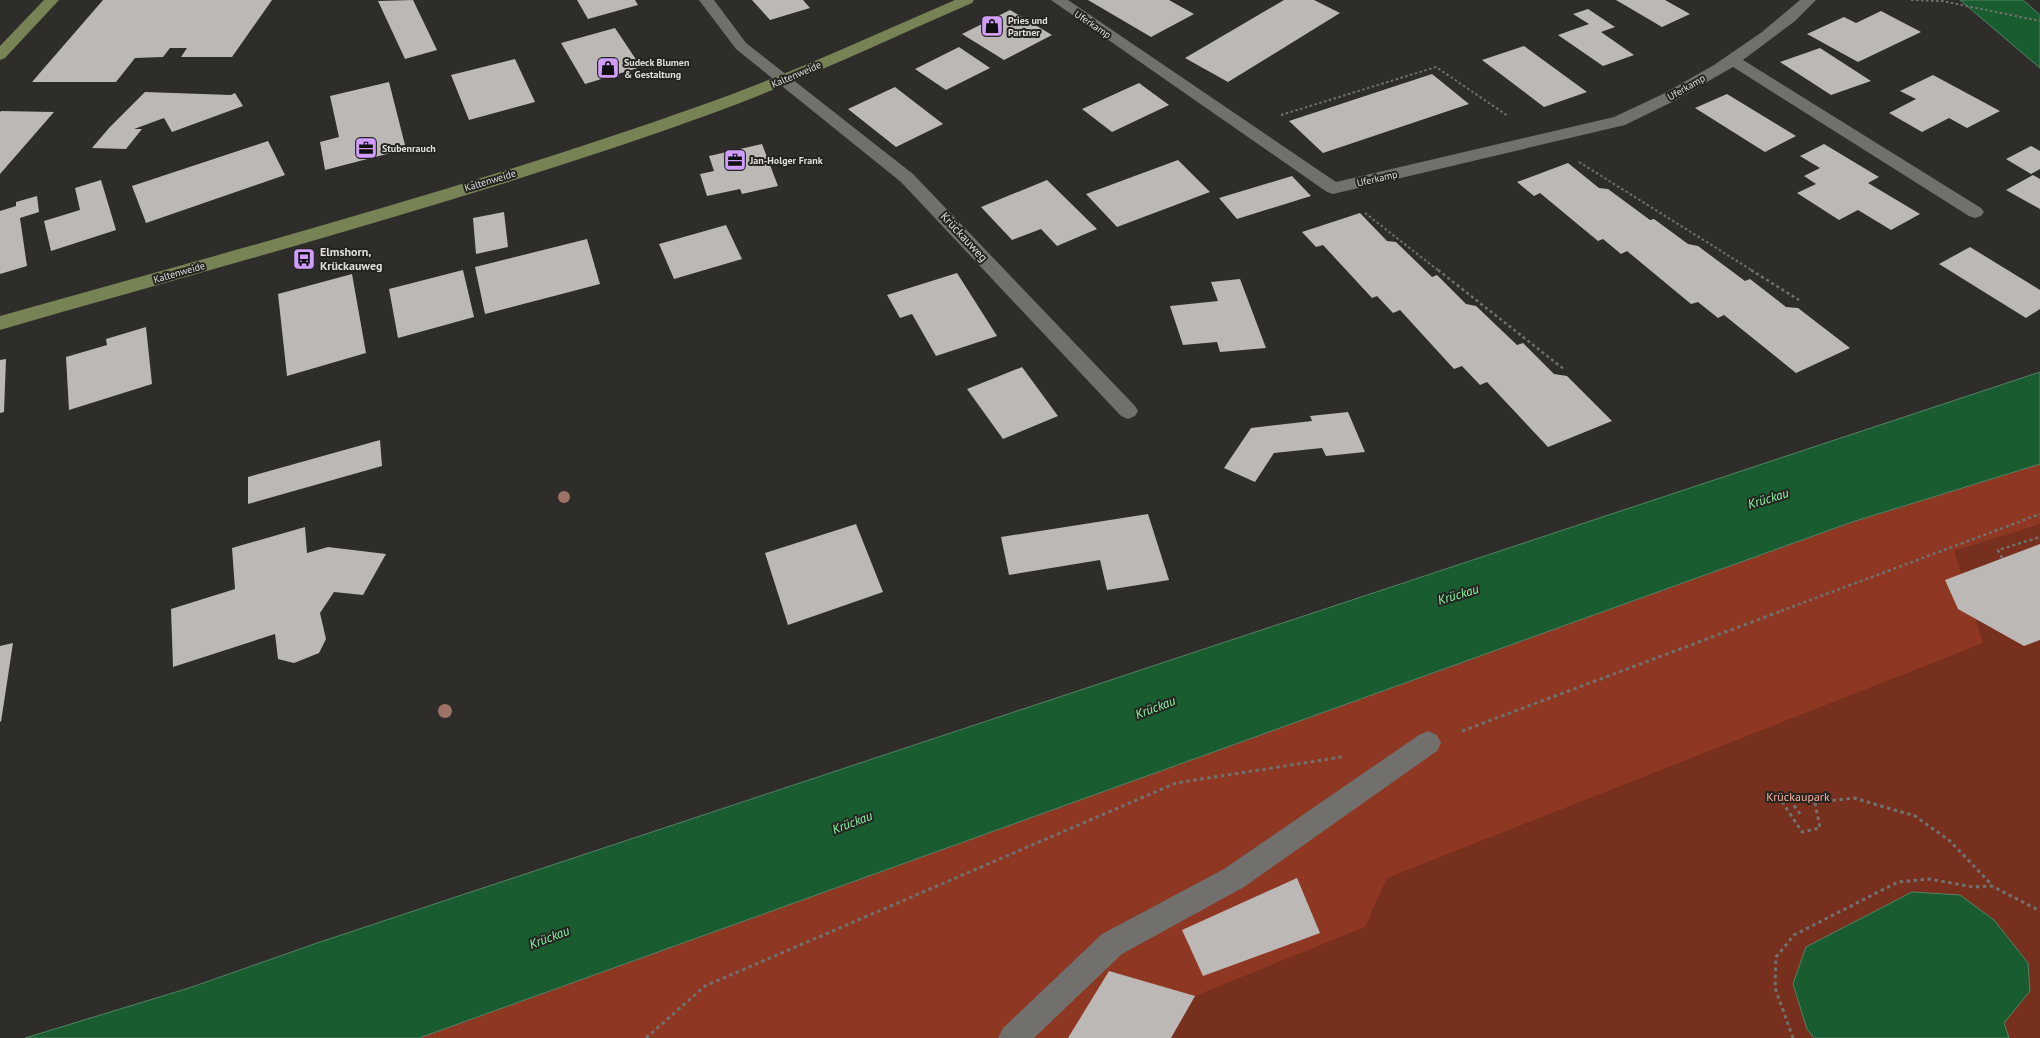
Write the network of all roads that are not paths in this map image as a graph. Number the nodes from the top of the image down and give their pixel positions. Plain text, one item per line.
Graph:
1 (52, 0) edge
2 (706, 0) edge
3 (967, 0) edge
4 (1058, 0) edge
5 (1809, 0) edge
6 (0, 55) edge
7 (1733, 60) junction
8 (786, 79) junction
9 (1975, 212) dead end
10 (0, 323) edge
11 (1128, 411) dead end
12 (1428, 743) road end
13 (1014, 1038) edge

1 - 6 main road
2 - 8 street, Krückauweg
3 - 8 main road, Kaltenweide
4 - 7 street, Uferkamp
5 - 7 street, Uferkamp
7 - 9 street
8 - 10 main road, Kaltenweide
8 - 11 street, Krückauweg
12 - 13 street

